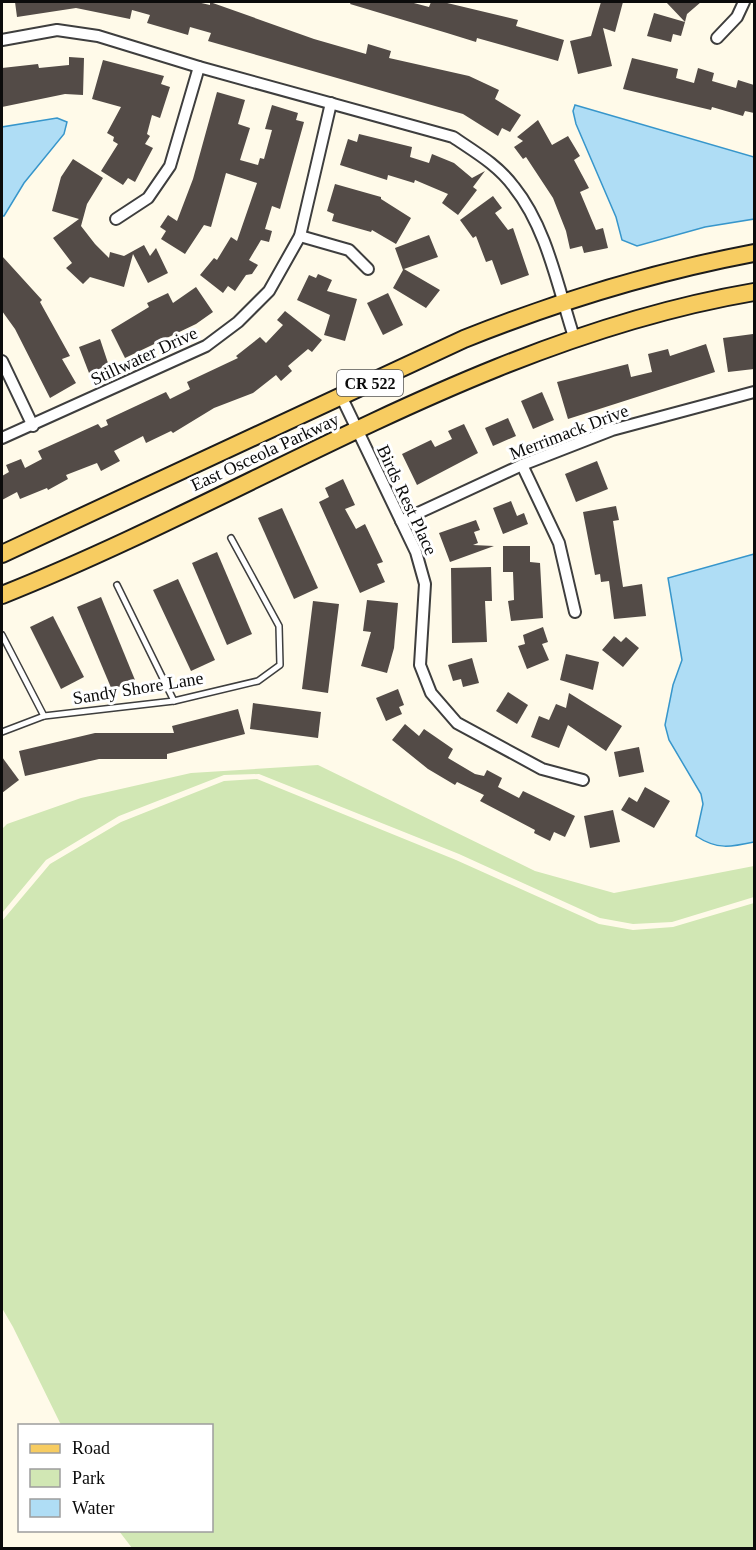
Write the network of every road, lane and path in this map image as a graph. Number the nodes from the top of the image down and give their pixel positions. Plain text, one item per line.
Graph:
1 (744, 2) edge
2 (717, 38) dead end
3 (2, 40) edge
4 (199, 67) junction
5 (332, 104) junction
6 (116, 219) dead end
7 (300, 236) junction
8 (754, 253) edge
9 (368, 269) dead end
10 (754, 292) edge
11 (563, 301) junction
12 (574, 337) junction
13 (2, 361) edge
14 (754, 392) edge
15 (341, 396) junction
16 (33, 426) junction
17 (357, 431) junction
18 (2, 438) edge
19 (522, 465) junction
20 (401, 521) junction
21 (231, 538) dead end
22 (2, 554) edge
23 (117, 585) dead end
24 (2, 595) edge
25 (574, 612) dead end
26 (2, 635) edge
27 (174, 701) junction
28 (44, 716) junction
29 (2, 732) edge
30 (584, 780) dead end

1 - 2 street
3 - 4 street
4 - 5 street
4 - 6 street
5 - 7 street, Stillwater Drive
5 - 11 street
7 - 9 street
7 - 16 street, Stillwater Drive
8 - 11 main road, East Osceola Parkway / CR 522
10 - 12 main road, East Osceola Parkway / CR 522
11 - 12 street
11 - 15 main road, East Osceola Parkway / CR 522
12 - 17 main road, East Osceola Parkway / CR 522
13 - 16 street
14 - 19 street, Merrimack Drive
15 - 17 street, Birds Rest Place
15 - 22 main road, East Osceola Parkway / CR 522
16 - 18 street, Stillwater Drive
17 - 20 street, Birds Rest Place
17 - 24 main road, East Osceola Parkway / CR 522
19 - 20 street, Merrimack Drive
19 - 25 street
20 - 30 street, Birds Rest Place
21 - 27 lane, Sandy Shore Lane
23 - 27 lane
26 - 28 lane
27 - 28 lane, Sandy Shore Lane
28 - 29 lane, Sandy Shore Lane

